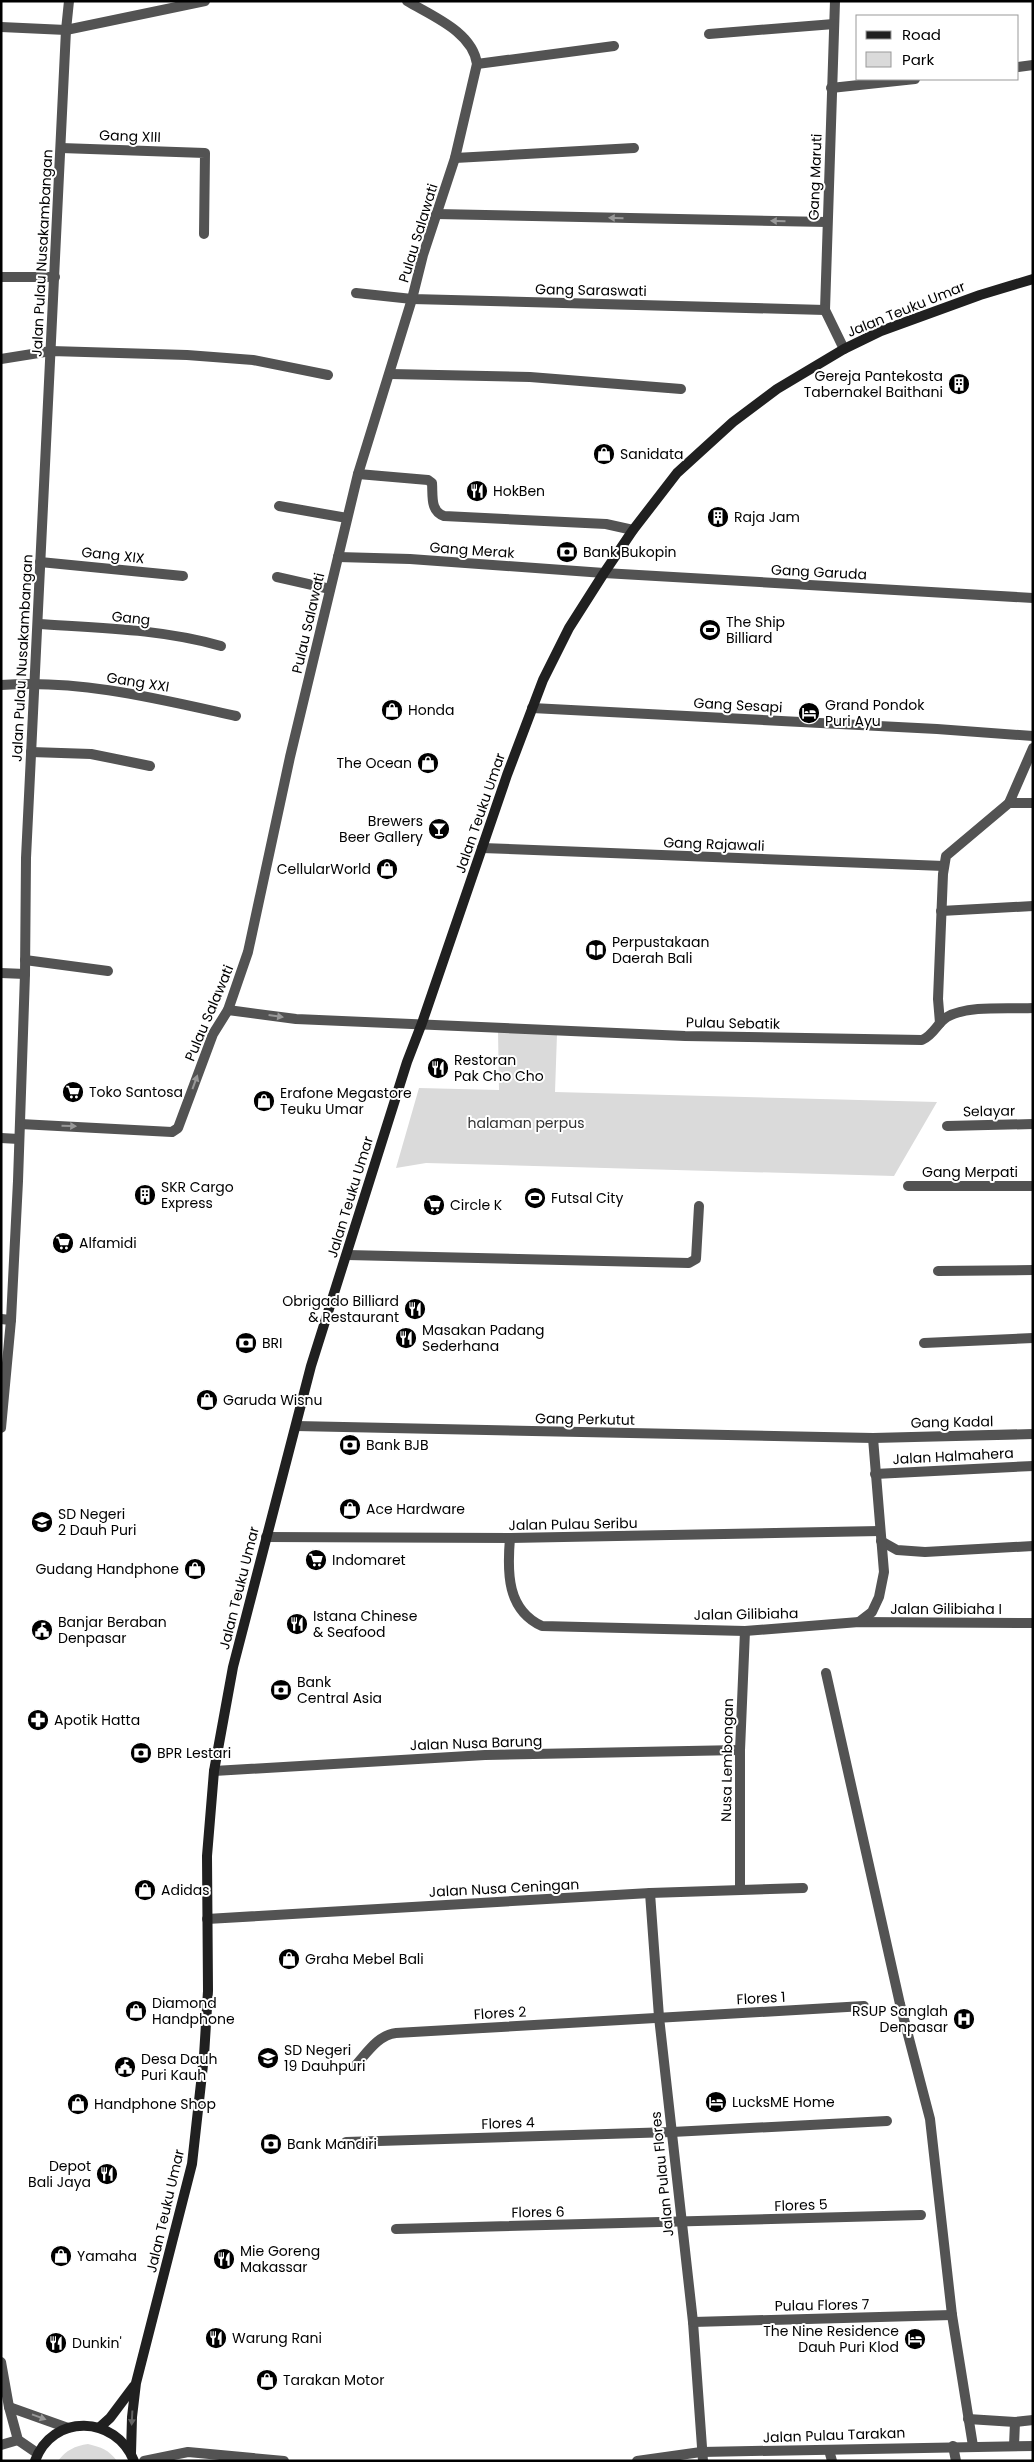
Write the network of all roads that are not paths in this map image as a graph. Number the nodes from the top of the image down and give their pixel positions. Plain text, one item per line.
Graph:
1 (69, 1) edge
2 (205, 1) edge
3 (407, 1) edge
4 (835, 1) edge
5 (834, 24) junction
6 (1, 27) edge
7 (66, 30) junction
8 (709, 34) dead end
9 (614, 46) dead end
10 (477, 64) junction
11 (1033, 66) edge
12 (1019, 67) edge
13 (906, 80) edge
14 (831, 88) junction
15 (61, 148) junction
16 (634, 148) dead end
17 (455, 158) junction
18 (436, 214) junction
19 (827, 222) junction
20 (204, 234) dead end
21 (54, 277) junction
22 (1, 278) edge
23 (1033, 279) edge
24 (356, 293) dead end
25 (412, 299) junction
26 (825, 310) junction
27 (844, 349) junction
28 (51, 352) junction
29 (1, 359) edge
30 (390, 374) junction
31 (328, 375) dead end
32 (681, 389) dead end
33 (358, 474) junction
34 (279, 506) dead end
35 (347, 518) junction
36 (633, 530) junction
37 (338, 557) junction
38 (40, 562) junction
39 (604, 573) junction
40 (183, 576) dead end
41 (277, 577) dead end
42 (330, 588) junction
43 (1033, 598) edge
44 (38, 624) junction
45 (221, 646) dead end
46 (34, 683) junction
47 (1, 685) edge
48 (532, 708) junction
49 (236, 716) dead end
50 (1033, 736) edge
51 (1033, 748) edge
52 (31, 752) junction
53 (150, 766) dead end
54 (1033, 802) edge
55 (1009, 803) junction
56 (482, 848) junction
57 (944, 866) junction
58 (1033, 906) edge
59 (941, 911) junction
60 (25, 960) junction
61 (108, 971) dead end
62 (1, 973) edge
63 (25, 974) junction
64 (1033, 1008) edge
65 (228, 1010) junction
66 (422, 1023) junction
67 (940, 1023) junction
68 (20, 1124) junction
69 (1033, 1124) edge
70 (947, 1126) dead end
71 (1, 1138) edge
72 (19, 1139) junction
73 (908, 1186) dead end
74 (1033, 1186) edge
75 (699, 1206) dead end
76 (347, 1255) junction
77 (1033, 1270) edge
78 (938, 1271) dead end
79 (6, 1320) edge
80 (1033, 1338) edge
81 (924, 1342) dead end
82 (1, 1423) edge
83 (296, 1426) junction
84 (1, 1428) edge
85 (1033, 1434) edge
86 (873, 1438) junction
87 (1033, 1466) edge
88 (875, 1474) junction
89 (880, 1536) junction
90 (266, 1537) junction
91 (510, 1538) junction
92 (1033, 1546) edge
93 (859, 1622) junction
94 (1033, 1622) edge
95 (745, 1631) junction
96 (826, 1673) dead end
97 (740, 1750) junction
98 (214, 1771) junction
99 (803, 1888) dead end
100 (740, 1889) junction
101 (650, 1893) junction
102 (208, 1919) junction
103 (864, 2006) dead end
104 (659, 2017) junction
105 (355, 2066) dead end
106 (887, 2122) dead end
107 (672, 2132) junction
108 (346, 2142) dead end
109 (921, 2215) dead end
110 (681, 2222) junction
111 (396, 2228) dead end
112 (952, 2315) junction
113 (693, 2322) junction
114 (1, 2362) edge
115 (136, 2383) junction
116 (9, 2407) junction
117 (968, 2419) junction
118 (1033, 2420) edge
119 (1015, 2422) junction
120 (100, 2427) junction
121 (68, 2428) junction
122 (18, 2440) junction
123 (1, 2445) edge
124 (953, 2446) junction
125 (973, 2446) junction
126 (1014, 2446) junction
127 (1033, 2446) edge
128 (829, 2450) junction
129 (702, 2456) edge
130 (36, 2457) edge
131 (133, 2457) edge
132 (144, 2461) edge
133 (284, 2461) edge
134 (637, 2461) edge
135 (832, 2461) edge
136 (956, 2461) edge

1 - 7 street, Jalan Pulau Nusakambangan
2 - 7 street
3 - 10 street
4 - 5 street, Gang Maruti
5 - 8 street
5 - 14 street, Gang Maruti
6 - 7 street
7 - 15 street, Jalan Pulau Nusakambangan
9 - 10 street
10 - 17 street, Pulau Salawati
11 - 12 street
13 - 14 street
14 - 19 street, Gang Maruti
15 - 20 street, Gang XIII
15 - 21 street, Jalan Pulau Nusakambangan
16 - 17 street
17 - 18 street, Pulau Salawati
19 -> 18 street
18 - 25 street, Pulau Salawati
19 - 26 street, Gang Maruti
21 - 22 street
21 - 28 street, Jalan Pulau Nusakambangan
23 - 27 main road, Jalan Teuku Umar
24 - 25 street, Gang Saraswati
25 - 26 street, Gang Saraswati
25 - 30 street, Pulau Salawati
26 - 27 street, Gang Maruti
27 - 36 main road, Jalan Teuku Umar
28 - 29 street
28 - 31 street
28 - 38 street, Jalan Pulau Nusakambangan
30 - 32 street
30 - 33 street, Pulau Salawati
33 - 35 street, Pulau Salawati
33 - 36 street
34 - 35 street
35 - 37 street, Pulau Salawati
36 - 39 main road, Jalan Teuku Umar
37 - 39 street, Gang Merak
37 - 42 street, Pulau Salawati
38 - 40 street, Gang XIX
38 - 44 street, Jalan Pulau Nusakambangan
39 - 43 street, Gang Garuda
39 - 48 main road, Jalan Teuku Umar
41 - 42 street
42 - 65 street, Pulau Salawati
44 - 45 street, Gang
44 - 46 street, Jalan Pulau Nusakambangan
46 - 47 street, Gang XXI
46 - 49 street, Gang XXI
46 - 52 street, Jalan Pulau Nusakambangan
48 - 50 street, Gang Sesapi
48 - 56 main road, Jalan Teuku Umar
51 - 55 street
52 - 53 street
52 - 60 street, Jalan Pulau Nusakambangan
54 - 55 street
55 - 57 street
56 - 57 street, Gang Rajawali
56 - 66 main road, Jalan Teuku Umar
57 - 59 street
58 - 59 street
59 - 67 street
60 - 61 street
60 - 63 street, Jalan Pulau Nusakambangan
62 - 63 street
63 - 68 street, Jalan Pulau Nusakambangan
64 - 67 street, Pulau Sebatik
65 -> 66 street, Pulau Sebatik
68 -> 65 street, Pulau Salawati
66 - 67 street, Pulau Sebatik
66 - 76 main road, Jalan Teuku Umar
68 - 72 street, Jalan Pulau Nusakambangan
69 - 70 street, Selayar
71 - 72 street
72 - 79 street, Jalan Pulau Nusakambangan
73 - 74 street, Gang Merpati
75 - 76 street
76 - 83 main road, Jalan Teuku Umar
77 - 78 street
79 - 82 street, Jalan Pulau Nusakambangan
80 - 81 street
82 - 84 street, Jalan Pulau Nusakambangan
83 - 86 street, Gang Perkutut
83 - 90 main road, Jalan Teuku Umar
85 - 86 street, Gang Kadal
86 - 88 street
87 - 88 street, Jalan Halmahera
88 - 89 street
89 - 91 street, Jalan Pulau Seribu
89 - 92 street, Jalan Pulau Seribu
89 - 93 street
90 - 91 street, Jalan Pulau Seribu
90 - 98 main road, Jalan Teuku Umar
91 - 95 street, Jalan Gilibiaha
93 - 94 street, Jalan Gilibiaha I
93 - 95 street, Jalan Gilibiaha
95 - 97 street, Nusa Lembongan
96 - 112 street
97 - 98 street, Jalan Nusa Barung
97 - 100 street, Nusa Lembongan
98 - 102 main road, Jalan Teuku Umar
99 - 100 street, Jalan Nusa Ceningan
100 - 101 street, Jalan Nusa Ceningan
101 - 102 street, Jalan Nusa Ceningan
101 - 104 street, Jalan Pulau Flores
102 - 115 main road, Jalan Teuku Umar
103 - 104 street, Flores 1
104 - 105 street, Flores 2
104 - 107 street, Jalan Pulau Flores
106 - 107 street, Flores 4
107 - 108 street, Flores 4
107 - 110 street, Jalan Pulau Flores
109 - 110 street, Flores 5
110 - 111 street, Flores 6
110 - 113 street, Jalan Pulau Flores
112 - 113 street, Pulau Flores 7
112 - 117 street
113 - 129 street, Jalan Pulau Flores
114 - 116 street
115 - 120 main road, Jalan Teuku Umar
115 -> 131 main road, Jalan Teuku Umar
116 -> 121 street
116 - 122 street
117 - 119 street
117 - 125 street
118 - 119 street
119 - 126 street
120 - 121 main road
120 - 131 main road
121 - 130 main road
122 - 123 street
122 - 130 street
124 - 125 street, Jalan Pulau Tarakan
124 - 128 street, Jalan Pulau Tarakan
124 - 136 street
125 - 126 street, Jalan Pulau Tarakan
126 - 127 street, Jalan Pulau Tarakan
128 - 129 street, Jalan Pulau Tarakan
128 - 135 street
129 - 134 street, Jalan Pulau Tarakan
132 - 133 street

